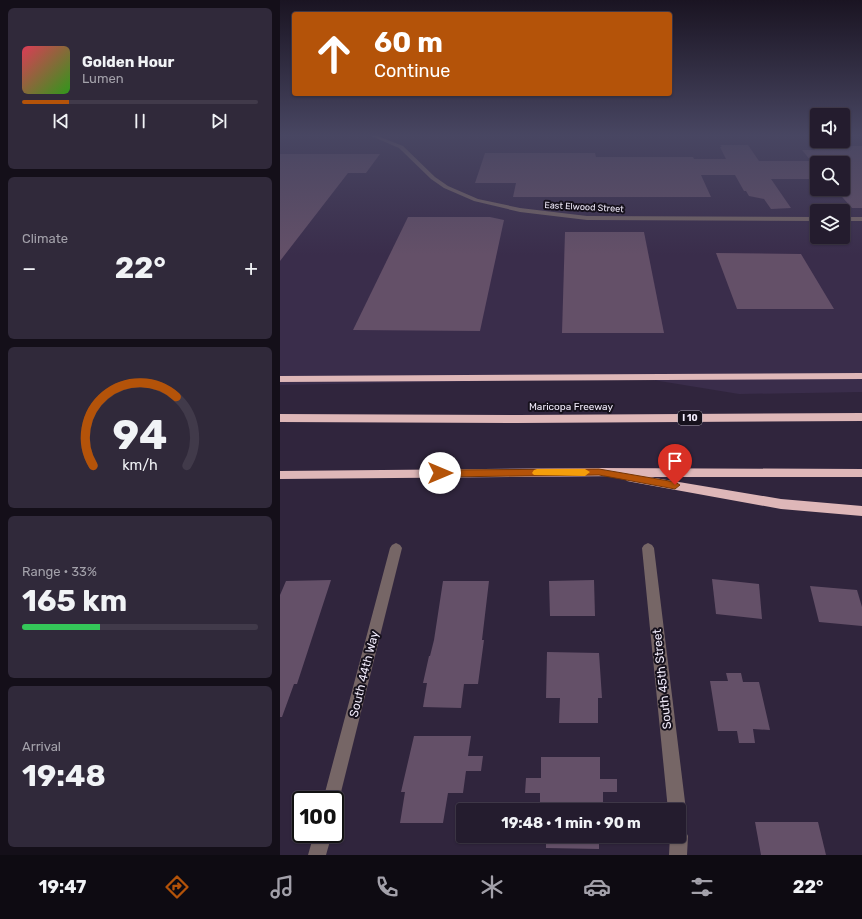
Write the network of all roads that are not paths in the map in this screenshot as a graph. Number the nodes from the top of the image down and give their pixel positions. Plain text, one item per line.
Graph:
1 (430, 175) edge
2 (810, 219) edge
3 (850, 219) edge
4 (862, 219) edge
5 (862, 376) edge
6 (280, 379) edge
7 (862, 417) edge
8 (280, 418) edge
9 (599, 472) junction
10 (862, 473) edge
11 (280, 475) edge
12 (862, 510) edge
13 (396, 548) dead end
14 (648, 548) dead end
15 (333, 791) edge
16 (676, 803) edge
17 (320, 843) edge
18 (679, 843) edge
19 (317, 855) edge
20 (678, 855) edge

1 - 2 street, East Elwood Street
3 - 4 street
5 - 6 highway
7 - 8 highway, Maricopa Freeway / I 10
9 - 10 highway
9 - 11 highway
9 - 12 highway
13 - 15 street, South 44th Way
14 - 16 street, South 45th Street
17 - 19 street
18 - 20 street

